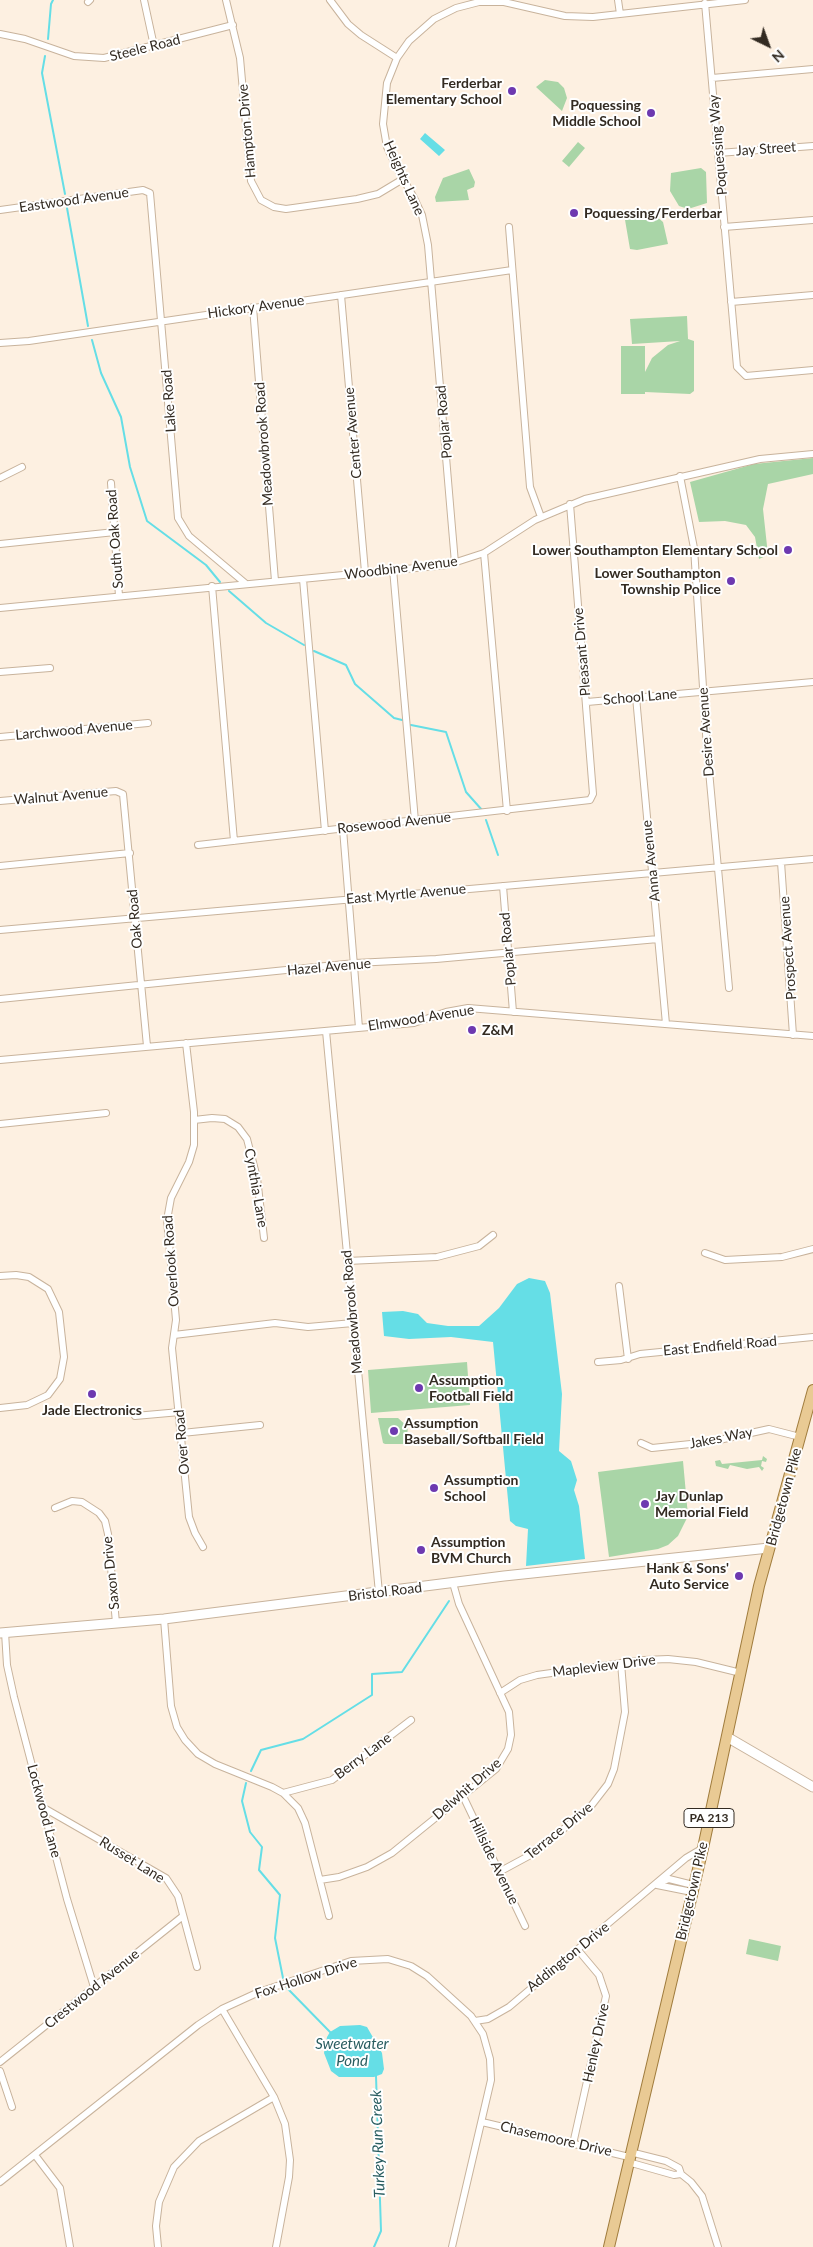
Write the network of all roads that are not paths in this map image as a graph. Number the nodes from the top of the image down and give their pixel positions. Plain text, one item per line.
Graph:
1 (144, 0) edge
2 (226, 0) edge
3 (330, 0) edge
4 (618, 0) edge
5 (745, 0) edge
6 (696, 2) edge
7 (528, 3) edge
8 (705, 3) junction
9 (620, 14) junction
10 (233, 24) junction
11 (0, 34) edge
12 (154, 46) junction
13 (398, 58) junction
14 (813, 69) edge
15 (712, 78) junction
16 (813, 146) edge
17 (718, 153) junction
18 (403, 179) junction
19 (147, 191) joint
20 (0, 210) edge
21 (813, 220) edge
22 (509, 226) dead end
23 (724, 228) junction
24 (512, 270) junction
25 (432, 282) junction
26 (341, 295) junction
27 (813, 295) edge
28 (731, 302) junction
29 (254, 308) junction
30 (163, 321) junction
31 (0, 343) edge
32 (813, 370) edge
33 (813, 454) edge
34 (22, 467) dead end
35 (680, 476) junction
36 (0, 478) edge
37 (111, 482) dead end
38 (570, 504) junction
39 (542, 517) junction
40 (115, 532) junction
41 (0, 544) edge
42 (484, 553) junction
43 (455, 563) junction
44 (393, 569) junction
45 (365, 572) junction
46 (303, 579) junction
47 (275, 581) junction
48 (245, 583) junction
49 (212, 586) junction
50 (119, 596) junction
51 (0, 608) edge
52 (50, 668) dead end
53 (0, 672) edge
54 (813, 682) edge
55 (703, 692) junction
56 (636, 697) junction
57 (587, 702) junction
58 (148, 723) dead end
59 (0, 737) edge
60 (122, 793) joint
61 (590, 800) joint
62 (0, 801) edge
63 (507, 811) junction
64 (415, 821) junction
65 (343, 829) junction
66 (325, 830) junction
67 (234, 841) junction
68 (198, 846) dead end
69 (130, 853) junction
70 (813, 859) edge
71 (781, 862) junction
72 (0, 866) edge
73 (717, 868) junction
74 (653, 874) junction
75 (503, 886) junction
76 (349, 899) junction
77 (135, 918) junction
78 (0, 930) edge
79 (658, 939) junction
80 (508, 953) junction
81 (355, 963) junction
82 (141, 986) junction
83 (729, 988) dead end
84 (0, 999) edge
85 (512, 1012) junction
86 (666, 1024) junction
87 (360, 1028) junction
88 (326, 1031) junction
89 (794, 1035) junction
90 (813, 1036) edge
91 (186, 1043) junction
92 (147, 1046) junction
93 (0, 1060) edge
94 (106, 1113) dead end
95 (194, 1120) junction
96 (0, 1124) edge
97 (493, 1234) dead end
98 (264, 1238) dead end
99 (813, 1249) edge
100 (705, 1253) dead end
101 (347, 1261) junction
102 (0, 1276) edge
103 (619, 1286) dead end
104 (353, 1323) junction
105 (174, 1335) junction
106 (813, 1337) edge
107 (628, 1359) junction
108 (598, 1362) dead end
109 (813, 1390) edge
110 (0, 1408) edge
111 (180, 1412) junction
112 (135, 1416) dead end
113 (260, 1425) dead end
114 (182, 1433) junction
115 (800, 1437) junction
116 (641, 1443) dead end
117 (55, 1508) dead end
118 (203, 1547) dead end
119 (770, 1548) junction
120 (453, 1583) junction
121 (379, 1593) junction
122 (164, 1619) junction
123 (116, 1623) junction
124 (3, 1633) edge
125 (621, 1662) junction
126 (741, 1673) junction
127 (500, 1693) junction
128 (411, 1720) dead end
129 (727, 1737) junction
130 (813, 1786) edge
131 (283, 1793) junction
132 (463, 1796) junction
133 (44, 1808) junction
134 (703, 1848) junction
135 (499, 1872) junction
136 (320, 1880) junction
137 (656, 1884) junction
138 (692, 1889) junction
139 (183, 1916) junction
140 (329, 1916) dead end
141 (525, 1926) dead end
142 (578, 1950) junction
143 (197, 1967) dead end
144 (94, 1987) junction
145 (222, 2009) junction
146 (475, 2021) junction
147 (0, 2062) edge
148 (0, 2071) edge
149 (274, 2097) junction
150 (12, 2106) dead end
151 (482, 2122) junction
152 (573, 2144) junction
153 (35, 2155) junction
154 (629, 2157) junction
155 (680, 2174) junction
156 (0, 2182) edge
157 (70, 2247) edge
158 (158, 2247) edge
159 (276, 2247) edge
160 (452, 2247) edge
161 (609, 2247) edge
162 (718, 2247) edge

1 - 12 street
2 - 10 street, Hampton Drive
3 - 13 street
4 - 9 street
5 - 8 street, Heights Lane
6 - 8 street, Heights Lane
6 - 9 street, Heights Lane
7 - 9 street, Heights Lane
7 - 13 street, Heights Lane
8 - 15 street, Poquessing Way
10 - 12 street, Steele Road
10 - 18 street, Hampton Drive
11 - 12 street, Steele Road
13 - 18 street, Heights Lane
14 - 15 street
15 - 17 street, Poquessing Way
16 - 17 street, Jay Street
17 - 23 street, Poquessing Way
18 - 25 street, Heights Lane
19 - 20 street, Eastwood Avenue
19 - 30 street, Lake Road
21 - 23 street
22 - 24 street
23 - 28 street, Poquessing Way
24 - 25 street, Hickory Avenue
24 - 39 street
25 - 26 street, Hickory Avenue
25 - 43 street, Poplar Road
26 - 29 street, Hickory Avenue
26 - 45 street, Center Avenue
27 - 28 street
28 - 32 street, Poquessing Way
29 - 30 street, Hickory Avenue
29 - 47 street, Meadowbrook Road
30 - 31 street, Hickory Avenue
30 - 48 street, Lake Road
33 - 35 street, Woodbine Avenue
34 - 36 street
35 - 38 street, Woodbine Avenue
35 - 55 street, Desire Avenue
37 - 40 street, South Oak Road
38 - 39 street, Woodbine Avenue
38 - 57 street, Pleasant Drive
39 - 42 street, Woodbine Avenue
40 - 41 street
40 - 50 street, South Oak Road
42 - 43 street, Woodbine Avenue
42 - 63 street
43 - 44 street, Woodbine Avenue
44 - 45 street, Woodbine Avenue
44 - 64 street
45 - 46 street, Woodbine Avenue
46 - 47 street, Woodbine Avenue
46 - 66 street
47 - 48 street, Woodbine Avenue
48 - 49 street, Woodbine Avenue
49 - 50 street, Woodbine Avenue
49 - 67 street
50 - 51 street, Woodbine Avenue
52 - 53 street
54 - 55 street, School Lane
55 - 56 street, School Lane
55 - 73 street, Desire Avenue
56 - 57 street, School Lane
56 - 74 street, Anna Avenue
57 - 61 street, Pleasant Drive
58 - 59 street, Larchwood Avenue
60 - 62 street, Walnut Avenue
60 - 69 street, Oak Road
61 - 63 street, Rosewood Avenue
63 - 64 street, Rosewood Avenue
64 - 65 street, Rosewood Avenue
65 - 66 street, Rosewood Avenue
65 - 76 street
66 - 67 street, Rosewood Avenue
67 - 68 street, Rosewood Avenue
69 - 72 street
69 - 77 street, Oak Road
70 - 71 street, East Myrtle Avenue
71 - 73 street, East Myrtle Avenue
71 - 89 street, Prospect Avenue
73 - 74 street, East Myrtle Avenue
73 - 83 street, Desire Avenue
74 - 75 street, East Myrtle Avenue
74 - 79 street, Anna Avenue
75 - 76 street, East Myrtle Avenue
75 - 80 street, Poplar Road
76 - 77 street, East Myrtle Avenue
76 - 81 street
77 - 78 street, East Myrtle Avenue
77 - 82 street, Oak Road
79 - 80 street, Hazel Avenue
79 - 86 street, Anna Avenue
80 - 81 street, Hazel Avenue
80 - 85 street, Poplar Road
81 - 82 street, Hazel Avenue
81 - 87 street
82 - 84 street, Hazel Avenue
82 - 92 street, Oak Road
85 - 86 street, Elmwood Avenue
85 - 87 street, Elmwood Avenue
86 - 89 street, Elmwood Avenue
87 - 88 street, Elmwood Avenue
88 - 91 street, Elmwood Avenue
88 - 101 street, Meadowbrook Road
89 - 90 street, Elmwood Avenue
91 - 92 street, Elmwood Avenue
91 - 95 street, Overlook Road
92 - 93 street, Elmwood Avenue
94 - 96 street
95 - 98 street, Cynthia Lane
95 - 105 street, Overlook Road
97 - 101 street
99 - 100 street
101 - 104 street, Meadowbrook Road
102 - 110 street
103 - 107 street
104 - 105 street
104 - 121 street, Meadowbrook Road
105 - 111 street, Over Road
106 - 107 street, East Endfield Road
107 - 108 street, East Endfield Road
109 - 115 main road, Bridgetown Pike / PA 213
111 - 112 street
111 - 114 street, Over Road
113 - 114 street
114 - 118 street, Over Road
115 - 116 street, Jakes Way
115 - 119 main road, Bridgetown Pike / PA 213
117 - 123 street, Saxon Drive
119 - 120 main road, Bristol Road
119 - 126 main road, Bridgetown Pike / PA 213
120 - 121 main road, Bristol Road
120 - 127 street, Delwhit Drive
121 - 122 main road, Bristol Road
122 - 123 main road, Bristol Road
122 - 131 street
123 - 124 main road, Bristol Road
124 - 133 street, Lockwood Lane
125 - 126 street, Mapleview Drive
125 - 127 street, Mapleview Drive
125 - 135 street, Terrace Drive
126 - 129 main road, Bridgetown Pike / PA 213
127 - 132 street, Delwhit Drive
128 - 131 street, Berry Lane
129 - 130 main road
129 - 134 main road, Bridgetown Pike / PA 213
131 - 136 street
132 - 135 street, Hillside Avenue
132 - 136 street, Delwhit Drive
133 - 139 street, Russet Lane
133 - 144 street, Lockwood Lane
134 - 137 street, Addington Drive
134 - 138 main road, Bridgetown Pike / PA 213
135 - 141 street, Hillside Avenue
136 - 140 street
137 - 138 street
137 - 142 street, Addington Drive
138 - 154 main road, Bridgetown Pike / PA 213
139 - 143 street, Russet Lane
139 - 144 street, Crestwood Avenue
142 - 146 street, Addington Drive
142 - 152 street, Henley Drive
144 - 147 street, Crestwood Avenue
145 - 146 street, Fox Hollow Drive
145 - 149 street
145 - 153 street, Fox Hollow Drive
146 - 151 street, Fox Hollow Drive
148 - 150 street
149 - 158 street
149 - 159 street
151 - 152 street, Chasemoore Drive
151 - 160 street, Fox Hollow Drive
152 - 154 street, Chasemoore Drive
153 - 156 street, Fox Hollow Drive
153 - 157 street
154 - 155 street
154 - 155 street
154 - 161 main road, Bridgetown Pike / PA 213
155 - 162 street

